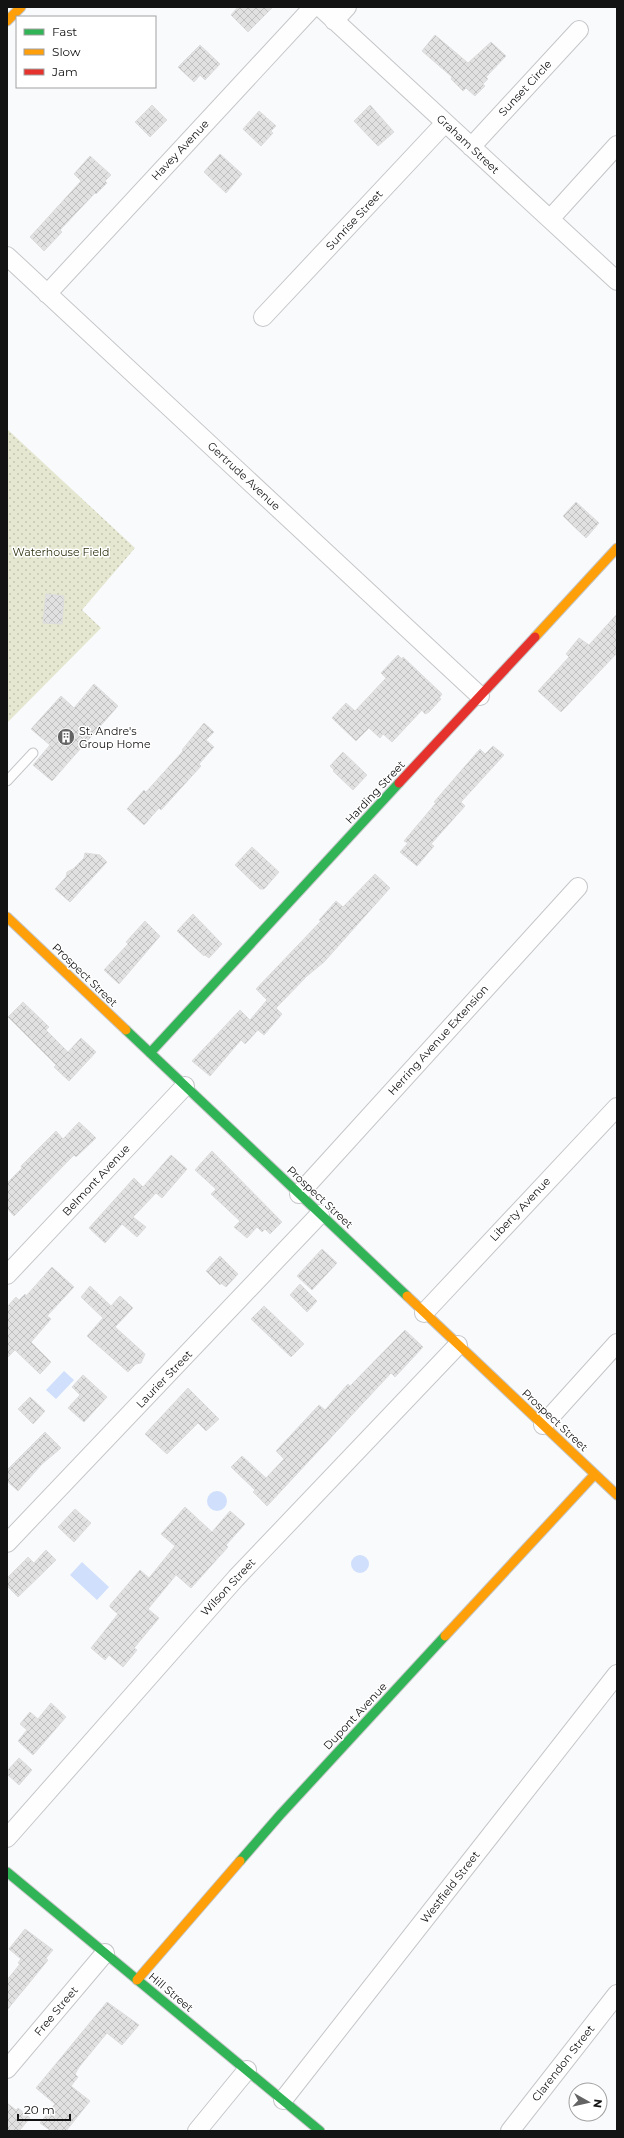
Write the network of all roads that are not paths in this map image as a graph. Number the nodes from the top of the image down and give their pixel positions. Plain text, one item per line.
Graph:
1 (21, 7) edge
2 (313, 7) edge
3 (320, 7) edge
4 (347, 7) edge
5 (7, 21) edge
6 (334, 21) junction
7 (579, 30) dead end
8 (445, 123) junction
9 (617, 145) edge
10 (471, 147) junction
11 (550, 219) junction
12 (7, 256) edge
13 (617, 281) edge
14 (47, 294) junction
15 (263, 317) dead end
16 (617, 548) edge
17 (480, 696) junction
18 (33, 752) dead end
19 (7, 780) edge
20 (578, 887) dead end
21 (7, 917) edge
22 (150, 1053) junction
23 (185, 1086) junction
24 (617, 1107) edge
25 (299, 1194) junction
26 (320, 1214) junction
27 (7, 1275) edge
28 (424, 1313) junction
29 (617, 1343) edge
30 (458, 1345) junction
31 (543, 1425) junction
32 (595, 1474) junction
33 (617, 1495) edge
34 (7, 1543) edge
35 (617, 1674) edge
36 (7, 1838) edge
37 (7, 1872) edge
38 (104, 1953) junction
39 (137, 1980) junction
40 (617, 1994) edge
41 (7, 2069) edge
42 (247, 2070) junction
43 (283, 2100) junction
44 (197, 2131) edge
45 (320, 2131) edge
46 (510, 2131) edge

1 - 5 street
2 - 14 street, Havey Avenue
3 - 6 street, Graham Street
4 - 6 street
6 - 8 street, Graham Street
7 - 10 street, Sunset Circle
8 - 10 street, Graham Street
8 - 15 street, Sunrise Street
9 - 11 street
10 - 11 street, Graham Street
11 - 13 street, Graham Street
12 - 14 street, Gertrude Avenue
14 - 17 street, Gertrude Avenue
16 - 17 street, Harding Street
17 - 22 street, Harding Street
18 - 19 lane
20 - 25 street, Herring Avenue Extension
21 - 22 street, Prospect Street
22 - 23 street, Prospect Street
23 - 25 street, Prospect Street
23 - 27 street, Belmont Avenue
24 - 28 street, Liberty Avenue
25 - 26 street, Prospect Street
26 - 28 street, Prospect Street
26 - 34 street, Laurier Street
28 - 30 street, Prospect Street
29 - 31 street
30 - 31 street, Prospect Street
30 - 36 street, Wilson Street
31 - 32 street, Prospect Street
32 - 33 street, Prospect Street
32 - 39 street, Dupont Avenue
35 - 43 street, Westfield Street
37 - 38 street, Hill Street
38 - 39 street, Hill Street
38 - 41 street, Free Street
39 - 42 street, Hill Street
40 - 46 street, Clarendon Street
42 - 43 street, Hill Street
42 - 44 street
43 - 45 street, Hill Street

